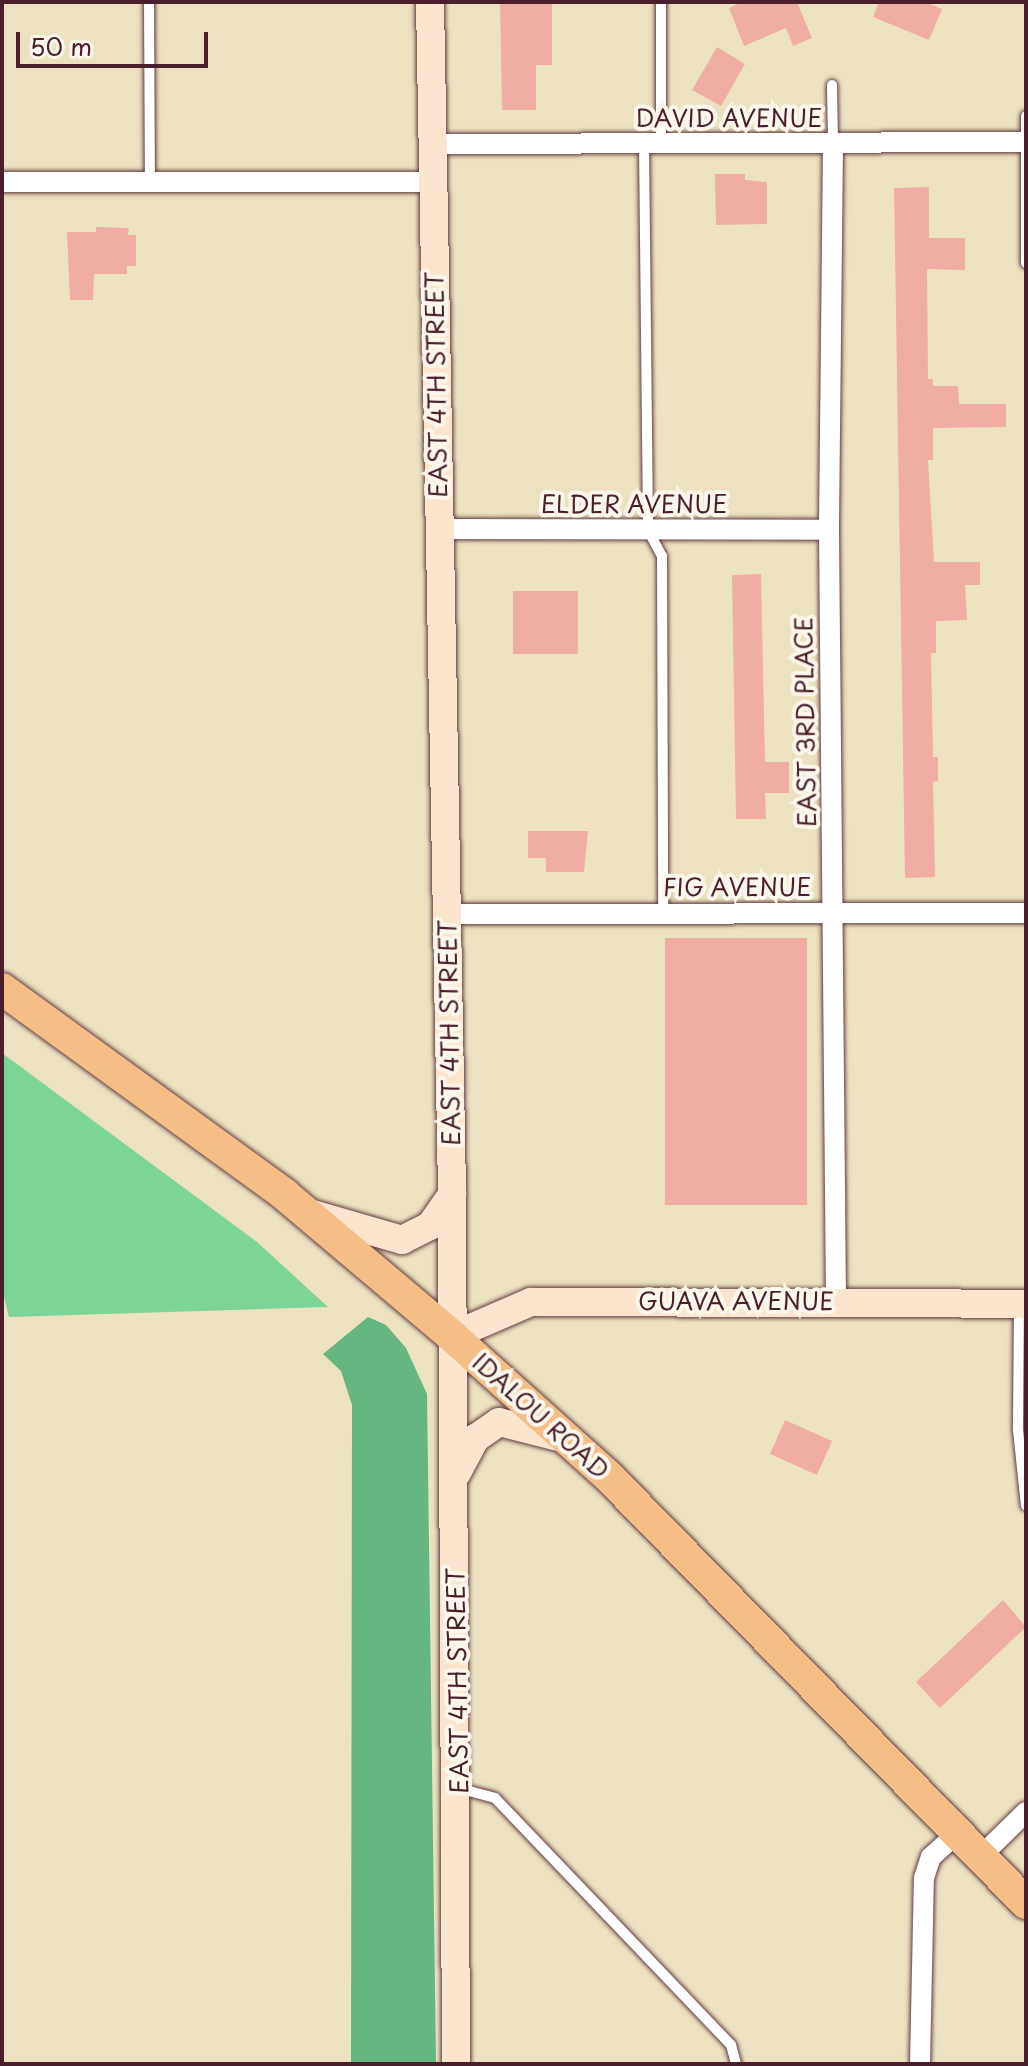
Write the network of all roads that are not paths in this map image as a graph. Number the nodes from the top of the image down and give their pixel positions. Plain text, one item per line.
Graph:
1 (149, 2) edge
2 (430, 2) edge
3 (661, 2) edge
4 (832, 85) dead end
5 (1026, 116) edge
6 (1026, 142) edge
7 (652, 143) junction
8 (432, 144) junction
9 (833, 144) junction
10 (2, 182) edge
11 (150, 182) junction
12 (432, 182) junction
13 (1026, 263) edge
14 (438, 529) junction
15 (648, 530) junction
16 (829, 530) junction
17 (832, 912) junction
18 (663, 913) junction
19 (1026, 913) edge
20 (448, 914) junction
21 (2, 989) edge
22 (452, 1194) junction
23 (306, 1212) junction
24 (836, 1300) junction
25 (1022, 1304) edge
26 (452, 1336) junction
27 (568, 1440) junction
28 (455, 1478) junction
29 (1026, 1506) edge
30 (458, 1788) junction
31 (1026, 1812) edge
32 (958, 1833) junction
33 (981, 1856) junction
34 (1026, 1903) edge
35 (456, 2064) edge
36 (736, 2064) edge
37 (920, 2064) edge

1 - 11 lane
2 - 8 street, EAST 4TH STREET
3 - 7 lane
4 - 9 lane
5 - 6 lane
6 - 9 street, DAVID AVENUE
6 - 13 lane
7 - 8 street, DAVID AVENUE
7 - 9 street, DAVID AVENUE
7 - 15 lane
8 - 12 street, EAST 4TH STREET
9 - 16 street, EAST 3RD PLACE
10 - 11 street
11 - 12 street
12 - 14 street, EAST 4TH STREET
14 - 15 street, ELDER AVENUE
14 - 20 street, EAST 4TH STREET
15 - 16 street, ELDER AVENUE
15 - 18 lane
16 - 17 street, EAST 3RD PLACE
17 - 18 street, FIG AVENUE
17 - 19 street, FIG AVENUE
17 - 24 street, EAST 3RD PLACE
18 - 20 street, FIG AVENUE
20 - 22 street, EAST 4TH STREET
21 - 23 main road, IDALOU ROAD
22 - 23 street
22 - 26 street, EAST 4TH STREET
23 - 26 main road, IDALOU ROAD
24 - 25 street, GUAVA AVENUE
24 - 26 street, GUAVA AVENUE
25 - 29 lane
26 - 27 main road, IDALOU ROAD
26 - 28 street, EAST 4TH STREET
27 - 28 street
27 - 32 main road, IDALOU ROAD
28 - 30 street, EAST 4TH STREET
30 - 35 street, EAST 4TH STREET
30 - 36 lane
31 - 33 street
32 - 33 main road, IDALOU ROAD
32 - 37 street
33 - 34 main road, IDALOU ROAD

